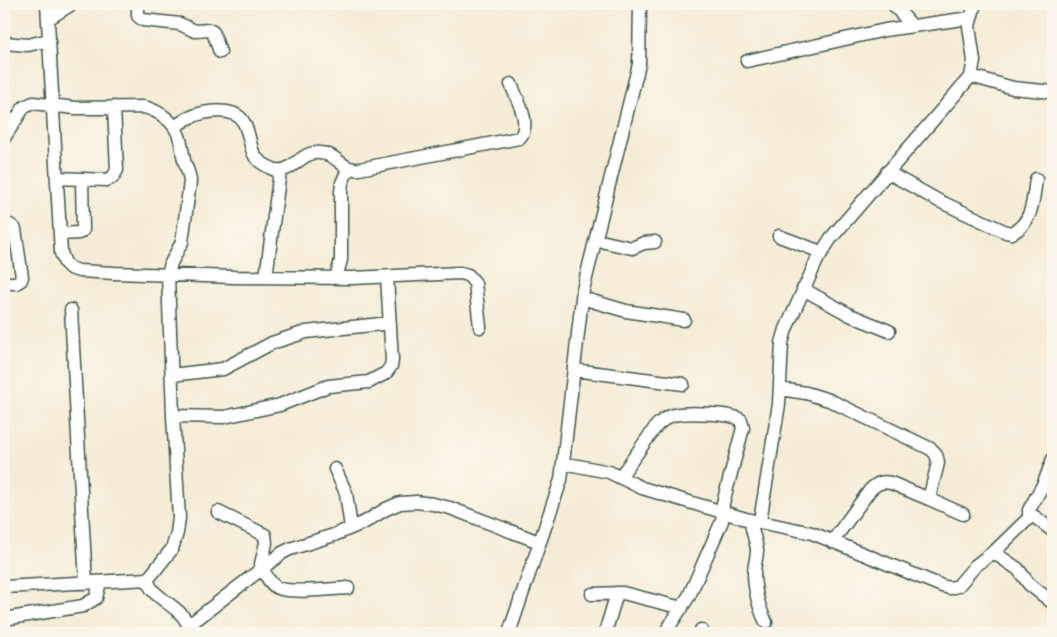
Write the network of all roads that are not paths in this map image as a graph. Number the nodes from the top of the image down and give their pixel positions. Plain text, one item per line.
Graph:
1 (47, 4) edge
2 (72, 4) edge
3 (138, 4) edge
4 (640, 4) edge
5 (893, 4) edge
6 (974, 4) edge
7 (970, 18) junction
8 (48, 19) junction
9 (912, 26) junction
10 (49, 40) junction
11 (4, 43) edge
12 (220, 52) dead end
13 (747, 61) dead end
14 (971, 76) junction
15 (511, 84) dead end
16 (1053, 92) edge
17 (52, 105) junction
18 (114, 107) junction
19 (175, 126) junction
20 (4, 138) edge
21 (348, 169) junction
22 (280, 170) junction
23 (887, 172) junction
24 (57, 178) junction
25 (82, 179) junction
26 (1036, 179) dead end
27 (4, 225) edge
28 (60, 234) junction
29 (779, 236) dead end
30 (596, 240) junction
31 (655, 242) dead end
32 (821, 252) junction
33 (168, 275) junction
34 (387, 277) junction
35 (266, 278) junction
36 (336, 278) junction
37 (4, 283) edge
38 (803, 289) junction
39 (582, 298) junction
40 (71, 310) dead end
41 (684, 320) dead end
42 (390, 323) junction
43 (480, 327) dead end
44 (889, 331) dead end
45 (574, 370) junction
46 (171, 375) junction
47 (683, 384) dead end
48 (780, 390) junction
49 (172, 416) junction
50 (1053, 459) edge
51 (564, 463) junction
52 (334, 469) dead end
53 (620, 477) junction
54 (929, 499) junction
55 (218, 512) dead end
56 (724, 512) junction
57 (963, 514) dead end
58 (1029, 518) junction
59 (756, 521) junction
60 (351, 528) junction
61 (1053, 531) edge
62 (539, 542) junction
63 (832, 542) junction
64 (993, 552) junction
65 (262, 568) junction
66 (148, 579) junction
67 (100, 582) junction
68 (86, 583) junction
69 (4, 587) edge
70 (348, 588) dead end
71 (617, 593) junction
72 (592, 594) dead end
73 (1053, 603) edge
74 (682, 608) junction
75 (4, 619) edge
76 (766, 622) dead end
77 (189, 629) edge
78 (509, 633) edge
79 (605, 633) edge
80 (665, 633) edge

1 - 8 street
2 - 8 street
3 - 12 street
4 - 30 street
5 - 9 street
6 - 7 street
7 - 9 street
7 - 14 street
8 - 10 street
9 - 13 street
10 - 11 street
10 - 17 street
14 - 16 street
14 - 23 street
15 - 21 street
17 - 18 street
17 - 20 street
17 - 24 street
18 - 19 street
18 - 25 street
19 - 22 street
19 - 33 street
21 - 22 street
21 - 36 street
22 - 35 street
23 - 26 street
23 - 32 street
24 - 25 street
24 - 28 street
25 - 28 street
27 - 37 street
28 - 33 street
29 - 32 street
30 - 31 street
30 - 39 street
32 - 38 street
33 - 35 street
33 - 46 street
34 - 36 street
34 - 42 street
34 - 43 street
35 - 36 street
38 - 44 street
38 - 48 street
39 - 41 street
39 - 45 street
40 - 68 street
42 - 46 street
42 - 49 street
45 - 47 street
45 - 51 street
46 - 49 street
48 - 54 street
48 - 59 street
49 - 66 street
50 - 58 street
51 - 53 street
51 - 62 street
52 - 60 street
53 - 56 street
53 - 56 street
54 - 57 street
54 - 63 street
55 - 65 street
56 - 59 street
56 - 74 street
58 - 61 street
58 - 64 street
59 - 63 street
59 - 76 street
60 - 62 street
60 - 65 street
62 - 78 street
63 - 64 street
64 - 73 street
65 - 70 street
65 - 77 street
66 - 67 street
66 - 77 street
67 - 68 street
67 - 75 street
68 - 69 street
71 - 72 street
71 - 74 street
71 - 79 street
74 - 80 street

